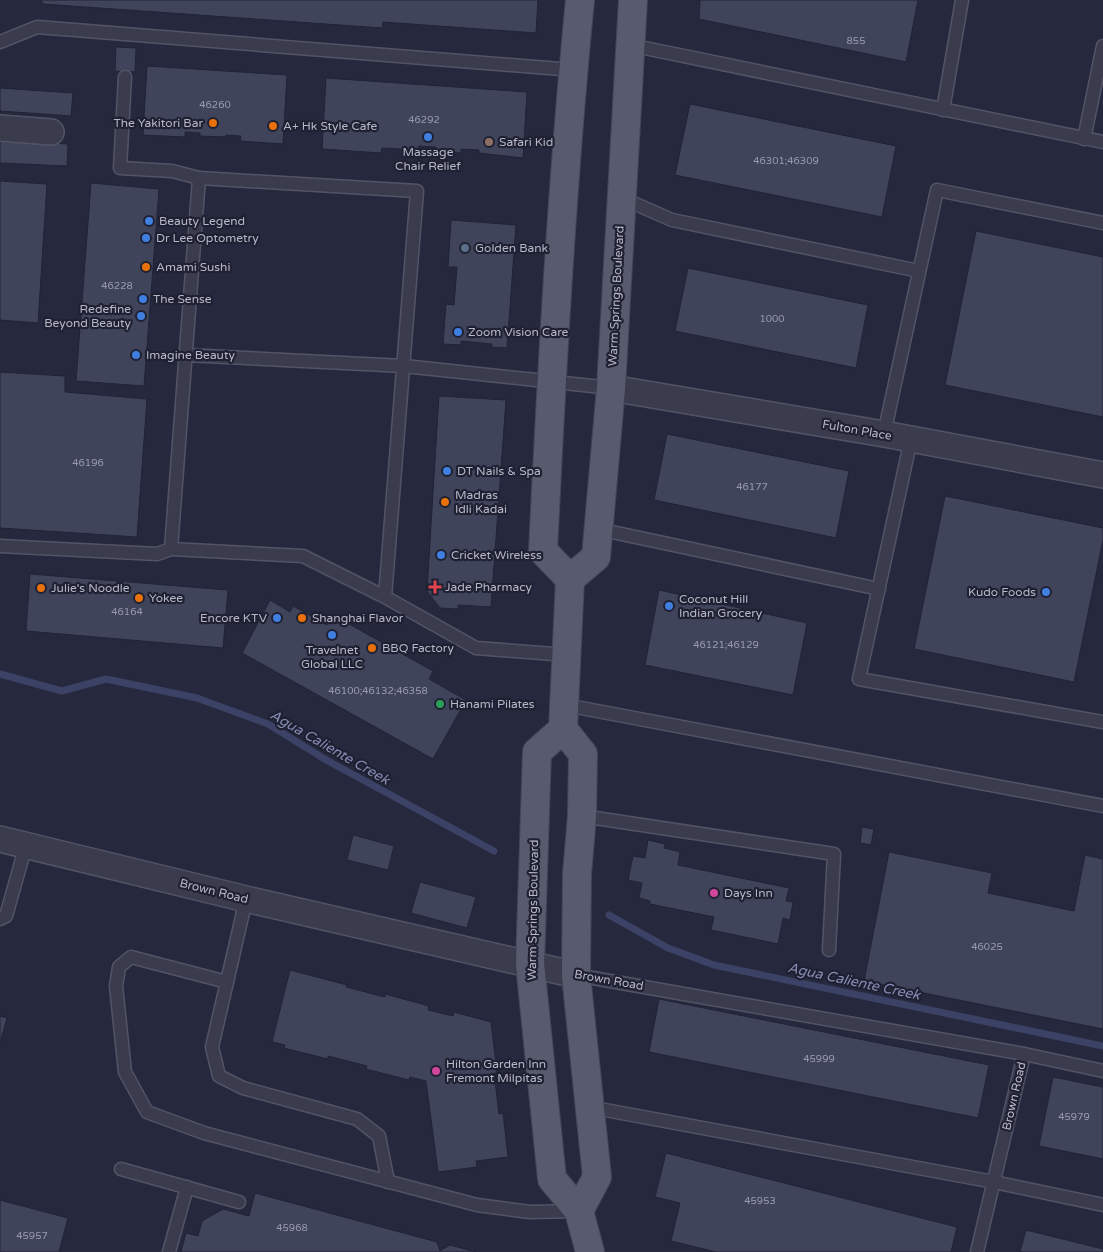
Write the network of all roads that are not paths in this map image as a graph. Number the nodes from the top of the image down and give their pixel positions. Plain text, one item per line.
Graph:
1 (580, 0) edge
2 (633, 0) edge
3 (962, 0) edge
4 (0, 42) edge
5 (630, 45) junction
6 (1103, 46) edge
7 (573, 70) junction
8 (125, 77) dead end
9 (943, 110) junction
10 (0, 128) edge
11 (51, 132) dead end
12 (1084, 138) junction
13 (1103, 142) edge
14 (199, 178) junction
15 (622, 198) junction
16 (1103, 223) edge
17 (919, 271) junction
18 (186, 356) junction
19 (404, 366) junction
20 (551, 381) junction
21 (611, 388) junction
22 (884, 434) junction
23 (911, 439) junction
24 (1103, 475) edge
25 (598, 529) junction
26 (0, 546) edge
27 (171, 549) junction
28 (570, 579) junction
29 (878, 589) junction
30 (385, 597) junction
31 (567, 655) junction
32 (564, 717) junction
33 (1103, 722) edge
34 (1103, 806) edge
35 (582, 816) junction
36 (0, 839) edge
37 (26, 846) junction
38 (246, 898) junction
39 (0, 919) edge
40 (830, 950) dead end
41 (530, 964) junction
42 (576, 975) junction
43 (227, 982) junction
44 (1024, 1054) junction
45 (1103, 1071) edge
46 (589, 1107) junction
47 (121, 1169) dead end
48 (388, 1182) junction
49 (994, 1182) junction
50 (187, 1187) junction
51 (239, 1202) dead end
52 (1103, 1205) edge
53 (579, 1211) junction
54 (169, 1252) edge
55 (590, 1252) edge
56 (977, 1252) edge

1 - 7 main road
2 - 5 main road, Warm Springs Boulevard
3 - 9 lane
4 - 7 lane
5 - 9 lane
5 - 15 main road, Warm Springs Boulevard
6 - 12 lane
7 - 20 main road
8 - 14 lane
9 - 12 lane
10 - 11 street
12 - 13 lane
14 - 18 lane
14 - 19 lane
15 - 17 lane
15 - 21 main road, Warm Springs Boulevard
16 - 17 lane
17 - 22 lane
18 - 19 lane
18 - 27 lane
19 - 20 lane
19 - 30 lane
20 - 21 lane
20 - 28 main road
21 - 22 street, Fulton Place
21 - 25 main road, Warm Springs Boulevard
22 - 23 street, Fulton Place
23 - 24 street, Fulton Place
23 - 29 lane
25 - 28 main road, Warm Springs Boulevard
25 - 29 lane
26 - 27 lane
27 - 30 lane
28 - 31 main road
29 - 33 lane
30 - 31 lane
31 - 32 main road
32 - 34 lane
32 - 35 main road
32 - 41 main road, Warm Springs Boulevard
35 - 40 lane
35 - 42 main road
36 - 37 street, Brown Road
37 - 38 street, Brown Road
37 - 39 lane
38 - 41 street, Brown Road
38 - 43 lane
41 - 42 street, Brown Road
41 - 53 main road, Warm Springs Boulevard
42 - 44 lane, Brown Road
42 - 46 main road
43 - 48 lane
43 - 48 lane
44 - 45 lane
44 - 49 lane, Brown Road
46 - 49 lane
46 - 53 main road
47 - 50 lane
48 - 53 lane
49 - 52 lane
49 - 56 lane, Brown Road
50 - 51 lane
50 - 54 lane
53 - 55 main road, Warm Springs Boulevard

